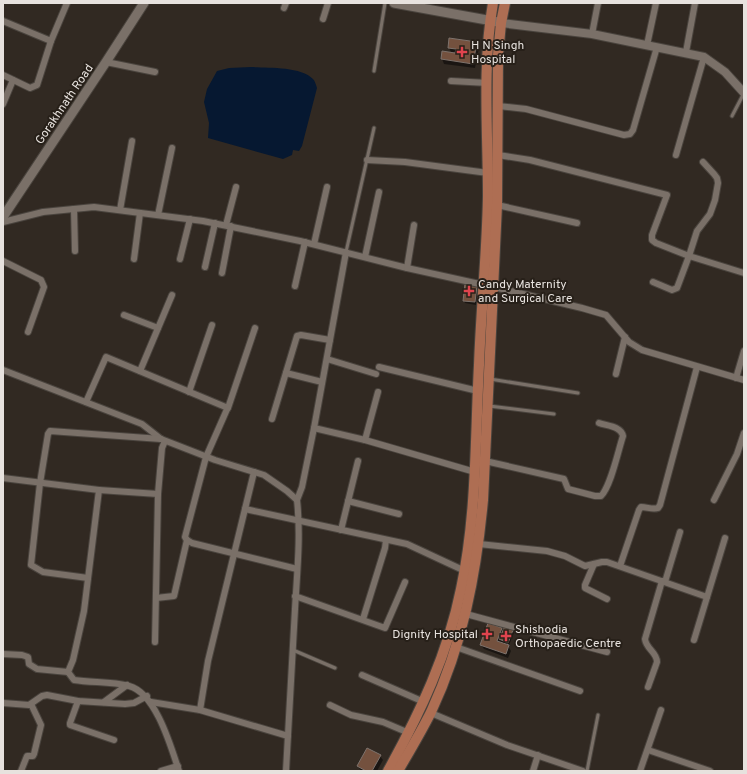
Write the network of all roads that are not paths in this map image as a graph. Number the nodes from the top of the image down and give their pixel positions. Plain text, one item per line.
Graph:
1 (67, 3) edge
2 (144, 3) edge
3 (328, 3) edge
4 (385, 3) edge
5 (394, 3) edge
6 (493, 3) edge
7 (505, 3) edge
8 (598, 3) edge
9 (656, 3) edge
10 (695, 3) edge
11 (323, 19) dead end
12 (3, 21) edge
13 (490, 21) junction
14 (501, 23) junction
15 (592, 34) junction
16 (51, 41) junction
17 (647, 45) junction
18 (657, 47) junction
19 (686, 52) junction
20 (704, 56) junction
21 (106, 62) junction
22 (374, 71) dead end
23 (155, 72) dead end
24 (3, 75) edge
25 (14, 80) junction
26 (451, 81) dead end
27 (488, 83) junction
28 (744, 93) edge
29 (3, 104) edge
30 (498, 106) junction
31 (732, 116) dead end
32 (374, 128) dead end
33 (132, 141) dead end
34 (172, 148) dead end
35 (498, 155) junction
36 (676, 155) dead end
37 (367, 160) junction
38 (703, 162) dead end
39 (488, 173) junction
40 (236, 187) dead end
41 (327, 187) dead end
42 (379, 192) dead end
43 (497, 205) junction
44 (74, 209) junction
45 (120, 210) junction
46 (4, 213) edge
47 (140, 213) junction
48 (158, 215) junction
49 (190, 219) junction
50 (3, 222) edge
51 (577, 222) dead end
52 (215, 223) junction
53 (414, 225) dead end
54 (229, 226) junction
55 (305, 242) junction
56 (314, 244) junction
57 (75, 251) dead end
58 (346, 252) junction
59 (689, 256) junction
60 (365, 257) junction
61 (134, 259) dead end
62 (180, 259) dead end
63 (3, 261) edge
64 (205, 267) dead end
65 (407, 268) junction
66 (744, 273) edge
67 (222, 274) dead end
68 (653, 282) dead end
69 (295, 286) dead end
70 (489, 286) junction
71 (172, 295) dead end
72 (124, 315) dead end
73 (212, 325) dead end
74 (158, 328) junction
75 (255, 328) dead end
76 (28, 332) dead end
77 (625, 337) junction
78 (330, 340) junction
79 (744, 351) edge
80 (326, 358) junction
81 (379, 367) dead end
82 (697, 367) junction
83 (3, 370) edge
84 (140, 371) junction
85 (286, 373) junction
86 (376, 374) dead end
87 (616, 374) dead end
88 (736, 378) junction
89 (488, 379) junction
90 (744, 380) edge
91 (322, 382) junction
92 (478, 391) junction
93 (189, 392) junction
94 (378, 392) dead end
95 (578, 393) dead end
96 (86, 402) junction
97 (487, 406) junction
98 (228, 407) junction
99 (554, 414) dead end
100 (272, 419) dead end
101 (599, 423) dead end
102 (314, 428) junction
103 (744, 433) edge
104 (163, 440) junction
105 (365, 440) junction
106 (206, 456) junction
107 (358, 461) dead end
108 (485, 461) junction
109 (254, 472) junction
110 (475, 472) junction
111 (3, 478) edge
112 (40, 483) junction
113 (99, 490) junction
114 (158, 494) junction
115 (296, 500) junction
116 (714, 500) dead end
117 (348, 501) junction
118 (245, 509) junction
119 (399, 514) dead end
120 (299, 521) junction
121 (342, 530) junction
122 (680, 532) dead end
123 (725, 538) dead end
124 (187, 540) junction
125 (386, 540) junction
126 (479, 544) junction
127 (234, 554) junction
128 (594, 564) junction
129 (620, 566) junction
130 (297, 569) junction
131 (465, 571) junction
132 (88, 578) junction
133 (405, 582) dead end
134 (663, 582) junction
135 (295, 596) junction
136 (707, 596) junction
137 (156, 598) junction
138 (607, 599) dead end
139 (466, 614) junction
140 (363, 619) junction
141 (694, 640) dead end
142 (155, 642) dead end
143 (456, 647) junction
144 (293, 650) junction
145 (607, 652) dead end
146 (3, 654) edge
147 (335, 668) dead end
148 (68, 672) junction
149 (362, 675) dead end
150 (127, 685) junction
151 (648, 687) dead end
152 (580, 691) dead end
153 (147, 696) junction
154 (78, 701) junction
155 (104, 702) junction
156 (151, 702) junction
157 (424, 702) junction
158 (3, 703) edge
159 (32, 704) junction
160 (330, 705) dead end
161 (200, 710) junction
162 (661, 710) dead end
163 (431, 713) junction
164 (598, 715) dead end
165 (409, 733) junction
166 (288, 736) junction
167 (114, 740) dead end
168 (648, 750) junction
169 (538, 755) junction
170 (179, 768) edge
171 (21, 771) edge
172 (161, 771) edge
173 (286, 771) edge
174 (388, 771) edge
175 (398, 771) edge
176 (533, 771) edge
177 (583, 771) edge
178 (588, 771) edge
179 (640, 771) edge
180 (710, 771) edge

1 - 16 street
2 - 21 main road, Gorakhnath Road
3 - 11 street
4 - 22 lane
5 - 13 main road
6 - 13 main road
7 - 14 main road
8 - 15 street
9 - 17 street
10 - 19 street
12 - 16 street
13 - 14 main road
13 - 27 main road
14 - 15 street
14 - 30 main road
15 - 17 street
16 - 25 street
17 - 18 street
18 - 19 street
18 - 30 street
19 - 20 street
20 - 28 street
20 - 36 street
21 - 23 street
21 - 46 main road, Gorakhnath Road
24 - 25 street
25 - 29 street
26 - 27 street
27 - 39 main road
28 - 31 lane
30 - 35 main road
32 - 37 lane
33 - 45 street
34 - 48 street
35 - 43 main road
35 - 59 street
37 - 39 street
37 - 58 lane
38 - 59 street
39 - 70 main road
40 - 54 street
41 - 56 street
42 - 60 street
43 - 51 street
43 - 70 main road
44 - 45 street
44 - 50 street
44 - 57 street
45 - 47 street
47 - 48 street
47 - 61 street
48 - 49 street
49 - 52 street
49 - 62 street
52 - 54 street
52 - 64 street
53 - 65 street
54 - 55 street
54 - 67 street
55 - 56 street
55 - 69 street
56 - 58 street
58 - 60 street
58 - 78 street
59 - 66 street
59 - 68 street
60 - 65 street
63 - 76 street
65 - 70 street
70 - 77 street
70 - 89 main road
70 - 92 main road
71 - 74 street
72 - 74 street
73 - 93 street
74 - 84 street
75 - 98 street
77 - 82 street
77 - 87 street
78 - 80 street
78 - 85 street
79 - 88 street
80 - 86 street
80 - 91 street
81 - 92 street
82 - 88 street
82 - 129 street
83 - 96 street
84 - 93 street
84 - 96 street
85 - 91 street
85 - 100 street
88 - 90 street
89 - 95 lane
89 - 97 main road
91 - 102 street
92 - 110 main road
93 - 98 street
94 - 105 street
96 - 104 street
97 - 99 lane
97 - 108 main road
98 - 106 street
101 - 108 street
102 - 105 street
102 - 115 street
103 - 116 street
104 - 106 street
104 - 112 street
104 - 114 street
105 - 110 street
106 - 109 street
106 - 124 street
107 - 117 street
108 - 126 main road
109 - 115 street
109 - 118 street
110 - 131 main road
111 - 112 street
112 - 113 street
112 - 132 street
113 - 114 street
113 - 132 street
114 - 137 street
115 - 120 street
117 - 119 street
117 - 121 street
118 - 120 street
118 - 127 street
120 - 121 street
120 - 130 street
121 - 125 street
122 - 134 street
123 - 136 street
124 - 127 street
124 - 137 street
125 - 131 street
125 - 140 street
126 - 128 street
126 - 139 main road
127 - 130 street
127 - 161 street
128 - 129 street
128 - 138 street
129 - 134 street
130 - 135 street
131 - 157 main road
132 - 148 street
133 - 140 street
134 - 136 street
134 - 151 street
135 - 140 street
135 - 144 street
136 - 141 street
137 - 142 street
139 - 143 main road
139 - 145 street
143 - 152 street
143 - 163 main road
144 - 147 lane
144 - 166 street
146 - 148 street
148 - 150 street
149 - 157 street
150 - 153 street
150 - 155 street
153 - 155 street
153 - 156 street
154 - 155 street
154 - 159 street
154 - 167 street
156 - 161 street
156 - 170 street
157 - 165 main road
158 - 159 street
159 - 171 street
160 - 165 street
161 - 166 street
162 - 168 street
163 - 169 street
163 - 175 main road
164 - 178 lane
165 - 174 main road
166 - 173 street
168 - 179 street
168 - 180 street
169 - 176 street
169 - 177 street
170 - 172 street

